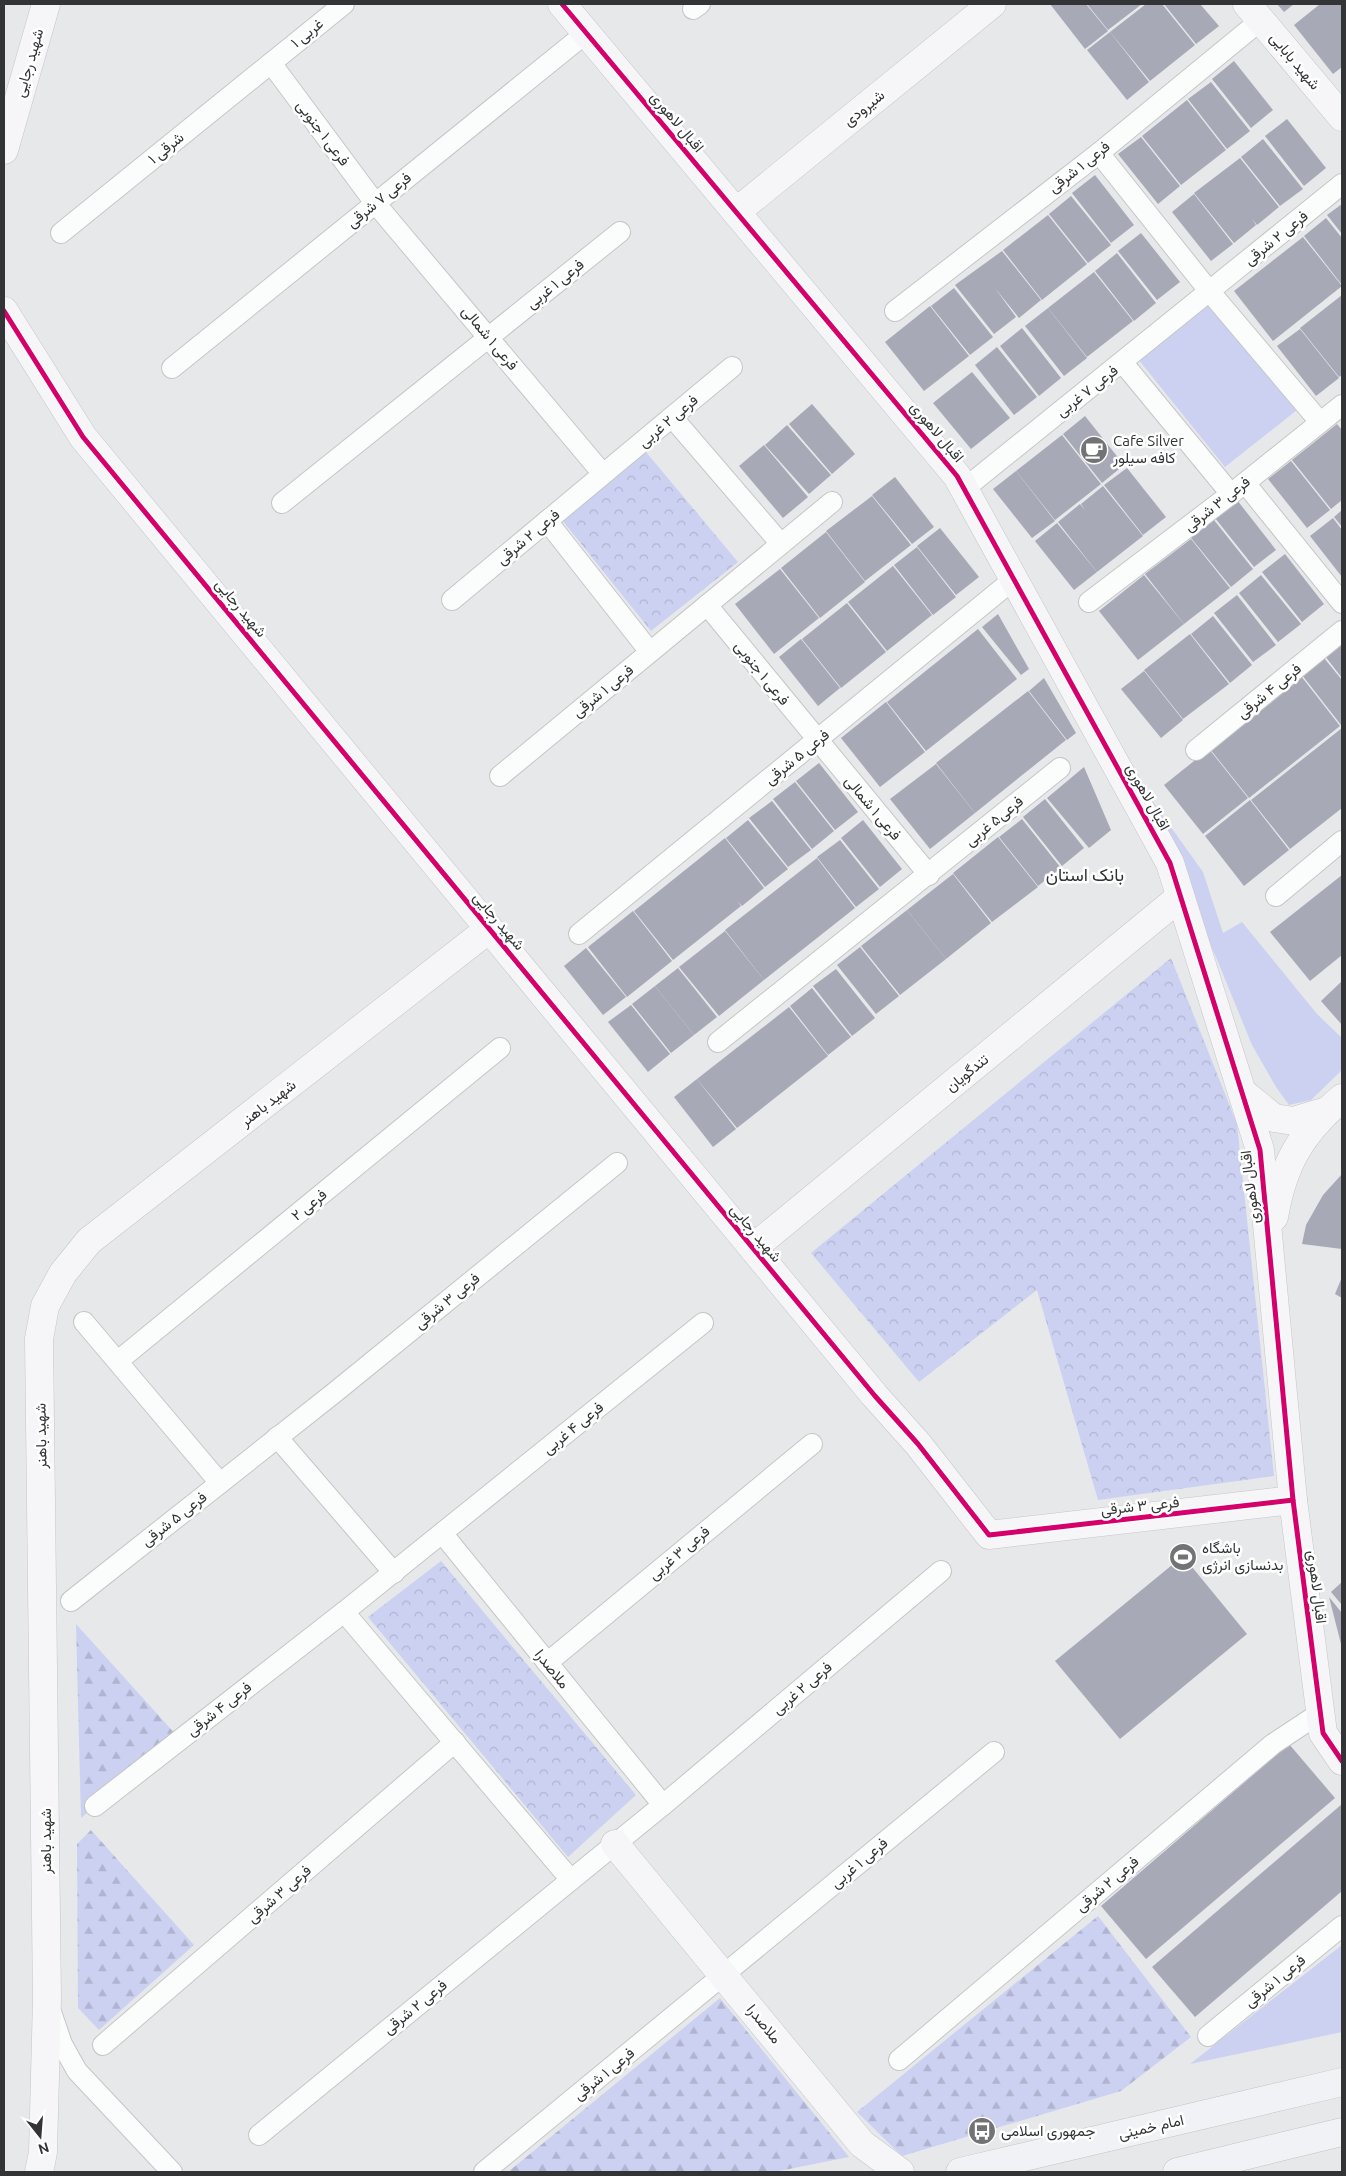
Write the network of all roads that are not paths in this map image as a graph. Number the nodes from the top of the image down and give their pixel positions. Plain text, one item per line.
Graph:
1 (344, 4) edge
2 (562, 4) edge
3 (992, 4) edge
4 (49, 8) edge
5 (1254, 12) edge
6 (586, 33) junction
7 (271, 63) junction
8 (1341, 112) edge
9 (4, 150) edge
10 (1099, 153) junction
11 (1342, 184) edge
12 (375, 203) junction
13 (736, 212) junction
14 (620, 232) dead end
15 (61, 233) dead end
16 (1210, 292) junction
17 (895, 310) dead end
18 (4, 311) edge
19 (490, 337) junction
20 (1123, 363) junction
21 (732, 367) dead end
22 (172, 368) dead end
23 (1342, 405) edge
24 (672, 417) junction
25 (1320, 422) junction
26 (603, 474) junction
27 (1238, 488) junction
28 (964, 489) junction
29 (832, 502) dead end
30 (282, 503) dead end
31 (547, 521) junction
32 (781, 544) junction
33 (1014, 579) junction
34 (452, 600) dead end
35 (1090, 602) dead end
36 (1342, 603) edge
37 (707, 605) junction
38 (1342, 631) edge
39 (650, 652) junction
40 (817, 741) junction
41 (1196, 750) dead end
42 (1060, 768) dead end
43 (500, 776) dead end
44 (1342, 841) edge
45 (929, 875) junction
46 (1276, 896) dead end
47 (1180, 897) junction
48 (489, 929) junction
49 (580, 934) dead end
50 (718, 1042) dead end
51 (500, 1048) dead end
52 (1242, 1092) junction
53 (1337, 1113) edge
54 (616, 1163) dead end
55 (1269, 1247) junction
56 (753, 1248) junction
57 (84, 1322) dead end
58 (703, 1323) dead end
59 (118, 1361) junction
60 (277, 1438) junction
61 (812, 1444) dead end
62 (220, 1483) junction
63 (1293, 1500) junction
64 (442, 1533) junction
65 (989, 1535) joint
66 (942, 1571) dead end
67 (394, 1572) junction
68 (71, 1601) dead end
69 (344, 1612) junction
70 (547, 1663) junction
71 (1320, 1713) junction
72 (455, 1742) junction
73 (994, 1752) dead end
74 (1342, 1760) edge
75 (663, 1805) junction
76 (95, 1806) dead end
77 (616, 1844) junction
78 (572, 1880) junction
79 (1342, 1926) edge
80 (724, 1975) junction
81 (47, 1998) junction
82 (1208, 2036) dead end
83 (103, 2045) dead end
84 (899, 2060) dead end
85 (1342, 2082) edge
86 (1342, 2132) edge
87 (259, 2135) dead end
88 (862, 2144) junction
89 (45, 2166) edge
90 (172, 2172) edge
91 (484, 2172) edge
92 (866, 2172) edge
93 (900, 2172) edge
94 (960, 2172) edge
95 (1177, 2172) edge

1 - 7 street, ۱ غربی
2 - 6 street, اقبال لاهوری
3 - 13 street, شیرودی
4 - 9 street, شهید رجایی
5 - 8 street, شهید بابایی
5 - 10 street, فرعی ۱ شرقی
6 - 12 street, فرعی ۷ شرقی
6 - 13 street, اقبال لاهوری
7 - 12 street, فرعی ۱ جنوبی
7 - 15 street, ۱ شرقی
10 - 16 street
10 - 17 street, فرعی ۱ شرقی
11 - 16 street, فرعی ۲ شرقی
12 - 19 street, فرعی ۱ شمالی
12 - 22 street, فرعی ۷ شرقی
13 - 28 street, اقبال لاهوری
14 - 19 street, فرعی ۱ غربی
16 - 20 street, فرعی ۷ غربی
16 - 25 street
18 - 48 street, شهید رجایی
19 - 26 street, فرعی ۱ شمالی
19 - 30 street
20 - 27 street
20 - 28 street, فرعی ۷ غربی
21 - 24 street, فرعی ۲ غربی
23 - 25 street, فرعی ۳ شرقی
24 - 26 street, فرعی ۲ غربی
24 - 32 street
25 - 27 street, فرعی ۳ شرقی
26 - 31 street, فرعی ۲ شرقی
27 - 35 street, فرعی ۳ شرقی
27 - 36 street
28 - 33 street, اقبال لاهوری
29 - 32 street
31 - 34 street, فرعی ۲ شرقی
31 - 39 street
32 - 37 street
33 - 40 street, فرعی ۵ شرقی
33 - 47 street, اقبال لاهوری
37 - 39 street, فرعی ۱ شرقی
37 - 40 street, فرعی ۱ جنوبی
38 - 41 street, فرعی ۴ شرقی
39 - 43 street, فرعی ۱ شرقی
40 - 45 street, فرعی ۱ شمالی
40 - 49 street, فرعی ۵ شرقی
42 - 45 street, فرعی۵ غربی
44 - 46 street
45 - 50 street
47 - 52 street, اقبال لاهوری
47 - 56 street, تندگویان
48 - 56 street, شهید رجایی
48 - 81 street, شهید باهنر
51 - 59 street, فرعی ۲
52 - 53 street
52 - 55 street, اقبال لاهوری
53 - 55 street
54 - 60 street, فرعی ۳ شرقی
55 - 63 street, اقبال لاهوری
56 - 65 street, شهید رجایی
57 - 59 street
58 - 64 street, فرعی ۴ غربی
59 - 62 street
60 - 62 street, فرعی ۵ شرقی
60 - 67 street
61 - 70 street, فرعی ۳ غربی
62 - 68 street, فرعی ۵ شرقی
63 - 65 street, فرعی ۳ شرقی
63 - 71 street, اقبال لاهوری
64 - 67 street
64 - 70 street, ملاصدرا
66 - 75 street, فرعی ۲ غربی
67 - 69 street
69 - 72 street
69 - 76 street, فرعی ۴ شرقی
70 - 75 street, ملاصدرا
71 - 74 street, اقبال لاهوری
71 - 84 street, فرعی ۲ شرقی
72 - 78 street
72 - 83 street, فرعی ۳ شرقی
73 - 80 street, فرعی ۱ غربی
75 - 77 street
77 - 78 street
77 - 80 street, ملاصدرا
78 - 87 street, فرعی ۲ شرقی
79 - 82 street, فرعی ۱ شرقی
80 - 88 street, ملاصدرا
80 - 91 street, فرعی ۱ شرقی
81 - 89 street, شهید باهنر
81 - 90 street
85 - 94 main road, امام خمینی
86 - 95 main road
88 - 92 street
88 - 93 street, ملاصدرا

